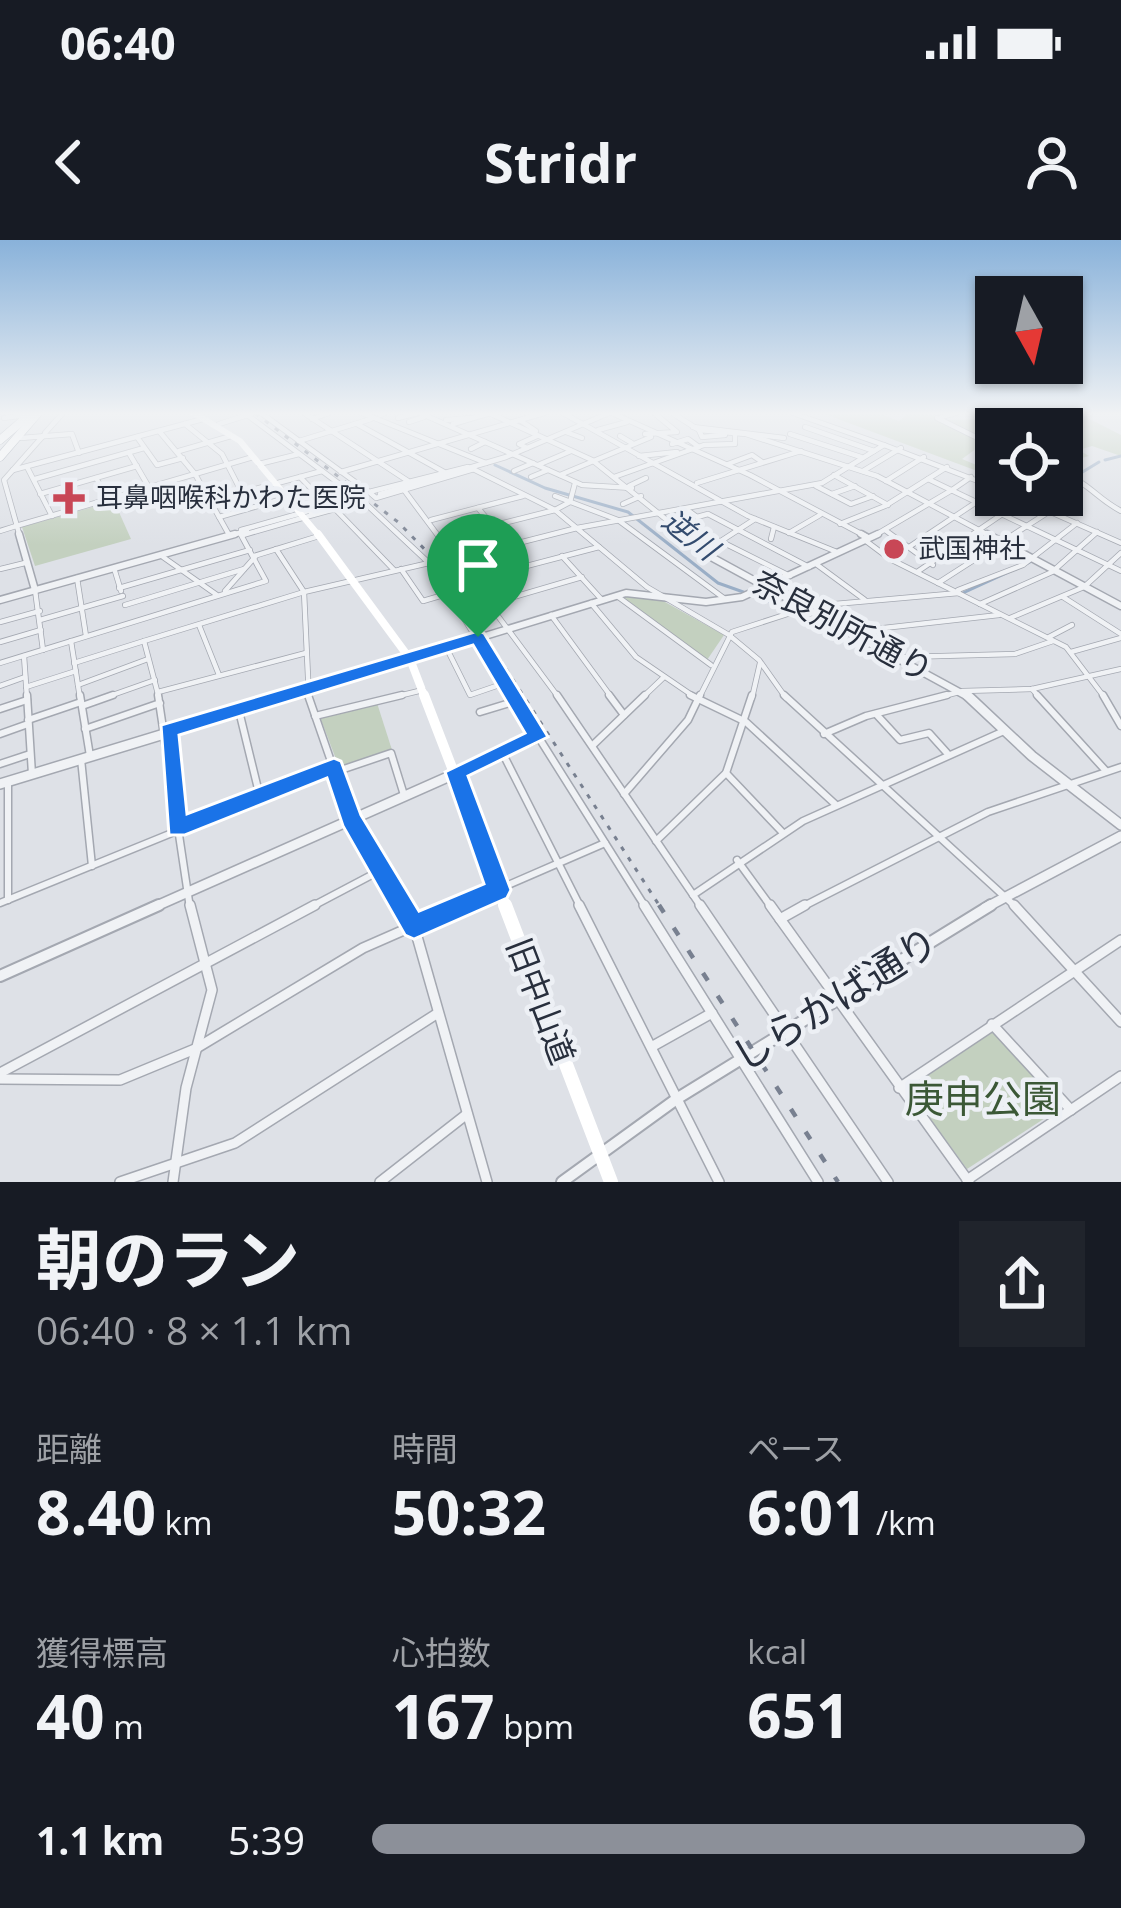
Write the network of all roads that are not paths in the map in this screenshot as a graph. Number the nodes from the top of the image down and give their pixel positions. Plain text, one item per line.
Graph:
1 (25, 457) edge
2 (63, 457) edge
3 (115, 457) edge
4 (131, 457) edge
5 (183, 457) edge
6 (220, 457) edge
7 (253, 457) edge
8 (281, 457) edge
9 (303, 457) edge
10 (320, 457) edge
11 (371, 457) edge
12 (386, 457) edge
13 (417, 457) edge
14 (474, 457) edge
15 (504, 457) edge
16 (520, 457) edge
17 (555, 457) edge
18 (585, 457) edge
19 (599, 457) edge
20 (641, 457) edge
21 (669, 457) edge
22 (709, 457) edge
23 (747, 457) edge
24 (754, 457) edge
25 (782, 457) edge
26 (819, 457) edge
27 (858, 457) edge
28 (886, 457) edge
29 (924, 457) joint
30 (861, 458) joint
31 (376, 460) junction
32 (592, 460) junction
33 (256, 461) junction
34 (486, 463) junction
35 (651, 463) junction
36 (762, 463) junction
37 (226, 464) junction
38 (536, 464) junction
39 (728, 464) junction
40 (27, 466) junction
41 (137, 466) junction
42 (847, 466) junction
43 (618, 467) dead end
44 (947, 467) junction
45 (473, 468) junction
46 (13, 470) junction
47 (548, 470) junction
48 (740, 470) junction
49 (322, 471) junction
50 (514, 471) dead end
51 (863, 471) junction
52 (340, 472) junction
53 (444, 472) junction
54 (627, 472) junction
55 (195, 474) junction
56 (835, 475) junction
57 (561, 476) junction
58 (300, 477) junction
59 (531, 477) dead end
60 (614, 477) junction
61 (971, 477) junction
62 (96, 478) junction
63 (646, 478) dead end
64 (35, 479) junction
65 (928, 479) junction
66 (975, 479) edge
67 (408, 481) junction
68 (886, 481) junction
69 (575, 482) junction
70 (1083, 482) edge
71 (549, 483) dead end
72 (697, 483) junction
73 (274, 484) junction
74 (813, 484) junction
75 (855, 486) junction
76 (149, 487) junction
77 (630, 487) junction
78 (404, 490) junction
79 (952, 490) junction
80 (369, 492) junction
81 (774, 492) junction
82 (906, 492) junction
83 (3, 493) edge
84 (242, 493) junction
85 (40, 494) junction
86 (380, 494) dead end
87 (832, 494) junction
88 (526, 495) junction
89 (555, 496) dead end
90 (641, 496) junction
91 (873, 496) junction
92 (573, 498) junction
93 (108, 499) junction
94 (209, 499) junction
95 (286, 499) junction
96 (357, 500) junction
97 (723, 500) junction
98 (975, 502) edge
99 (975, 503) edge
100 (623, 504) dead end
101 (327, 505) junction
102 (888, 505) junction
103 (930, 505) junction
104 (478, 508) junction
105 (685, 508) junction
106 (336, 510) junction
107 (555, 510) junction
108 (1121, 511) edge
109 (660, 512) junction
110 (304, 515) junction
111 (820, 515) junction
112 (52, 516) junction
113 (780, 516) dead end
114 (999, 516) edge
115 (1006, 516) edge
116 (1044, 516) edge
117 (1060, 516) edge
118 (219, 517) junction
119 (954, 517) junction
120 (755, 519) junction
121 (430, 520) junction
122 (617, 520) junction
123 (766, 524) junction
124 (839, 524) junction
125 (1079, 524) junction
126 (268, 525) junction
127 (16, 526) junction
128 (493, 526) junction
129 (774, 527) junction
130 (1029, 527) junction
131 (577, 528) junction
132 (885, 530) junction
133 (979, 530) junction
134 (0, 531) edge
135 (736, 531) junction
136 (789, 532) junction
137 (1097, 532) junction
138 (228, 533) junction
139 (244, 533) junction
140 (319, 536) junction
141 (444, 538) junction
142 (772, 539) dead end
143 (868, 540) junction
144 (1056, 540) junction
145 (720, 542) junction
146 (1121, 543) edge
147 (1004, 544) junction
148 (599, 547) junction
149 (909, 547) junction
150 (276, 549) junction
151 (1075, 549) junction
152 (704, 552) junction
153 (1121, 553) edge
154 (253, 554) junction
155 (840, 554) junction
156 (562, 556) junction
157 (163, 557) junction
158 (460, 557) junction
159 (1032, 559) junction
160 (25, 562) junction
161 (429, 563) junction
162 (934, 565) junction
163 (1108, 565) junction
164 (813, 566) junction
165 (114, 568) junction
166 (0, 569) edge
167 (244, 569) junction
168 (398, 569) junction
169 (180, 570) junction
170 (1052, 570) junction
171 (1121, 571) edge
172 (916, 573) junction
173 (790, 576) junction
174 (353, 577) junction
175 (582, 577) junction
176 (77, 578) junction
177 (477, 579) junction
178 (199, 583) junction
179 (938, 583) junction
180 (769, 586) junction
181 (1084, 587) junction
182 (35, 590) junction
183 (304, 592) junction
184 (957, 592) junction
185 (450, 593) junction
186 (656, 593) junction
187 (220, 595) junction
188 (122, 596) junction
189 (617, 596) junction
190 (1063, 596) junction
191 (0, 600) edge
192 (602, 600) junction
193 (728, 601) junction
194 (868, 602) junction
195 (494, 603) junction
196 (591, 603) junction
197 (980, 604) junction
198 (1120, 605) edge
199 (812, 606) junction
200 (81, 609) junction
201 (40, 611) junction
202 (550, 615) junction
203 (1006, 616) junction
204 (40, 620) junction
205 (0, 622) edge
206 (129, 623) junction
207 (199, 625) junction
208 (1072, 625) dead end
209 (511, 627) junction
210 (41, 630) junction
211 (856, 631) junction
212 (729, 635) junction
213 (86, 636) junction
214 (1121, 636) edge
215 (478, 637) junction
216 (1052, 638) junction
217 (71, 641) junction
218 (144, 641) junction
219 (0, 642) edge
220 (446, 647) junction
221 (43, 650) junction
222 (1071, 652) junction
223 (306, 653) junction
224 (24, 656) junction
225 (904, 657) junction
226 (148, 659) junction
227 (410, 659) junction
228 (760, 662) junction
229 (0, 663) edge
230 (711, 665) junction
231 (75, 667) junction
232 (1121, 669) edge
233 (219, 675) junction
234 (1091, 675) junction
235 (664, 676) junction
236 (26, 677) junction
237 (154, 680) junction
238 (506, 683) junction
239 (78, 685) junction
240 (0, 686) edge
241 (26, 687) junction
242 (1032, 689) junction
243 (423, 690) junction
244 (307, 691) junction
245 (963, 691) junction
246 (158, 692) junction
247 (699, 699) junction
248 (27, 700) junction
249 (516, 701) junction
250 (160, 703) junction
251 (81, 704) junction
252 (0, 709) edge
253 (238, 710) junction
254 (480, 712) dead end
255 (1117, 712) edge
256 (876, 713) junction
257 (315, 716) junction
258 (624, 716) junction
259 (28, 722) junction
260 (746, 722) junction
261 (1121, 726) edge
262 (85, 729) junction
263 (168, 730) junction
264 (1004, 730) junction
265 (0, 734) edge
266 (824, 734) junction
267 (538, 737) junction
268 (592, 747) junction
269 (502, 752) junction
270 (947, 753) junction
271 (30, 754) junction
272 (86, 758) junction
273 (0, 764) edge
274 (1121, 767) edge
275 (334, 769) junction
276 (1106, 770) junction
277 (456, 772) junction
278 (726, 772) junction
279 (32, 774) junction
280 (875, 782) junction
281 (1064, 782) junction
282 (4, 783) edge
283 (624, 794) junction
284 (404, 795) junction
285 (260, 797) junction
286 (835, 805) junction
287 (351, 819) junction
288 (1121, 824) edge
289 (177, 828) junction
290 (783, 833) junction
291 (932, 836) junction
292 (1121, 836) edge
293 (656, 841) junction
294 (605, 843) junction
295 (736, 860) junction
296 (558, 864) junction
297 (92, 866) junction
298 (383, 869) junction
299 (499, 890) junction
300 (186, 892) junction
301 (693, 895) junction
302 (1002, 895) junction
303 (4, 902) edge
304 (780, 919) junction
305 (414, 926) junction
306 (1121, 940) edge
307 (205, 963) junction
308 (1072, 968) junction
309 (0, 976) edge
310 (834, 998) junction
311 (712, 1012) junction
312 (438, 1013) junction
313 (1121, 1022) edge
314 (992, 1024) junction
315 (784, 1030) junction
316 (652, 1047) junction
317 (195, 1048) junction
318 (741, 1058) junction
319 (0, 1076) edge
320 (1121, 1076) edge
321 (899, 1088) junction
322 (678, 1099) junction
323 (1071, 1110) junction
324 (467, 1114) junction
325 (599, 1150) junction
326 (175, 1162) junction
327 (968, 1181) edge
328 (120, 1182) edge
329 (173, 1182) edge
330 (380, 1182) edge
331 (487, 1182) edge
332 (562, 1182) edge
333 (611, 1182) edge
334 (719, 1182) edge
335 (818, 1182) edge
336 (888, 1182) edge

1 - 46 street
2 - 40 street
3 - 64 street
4 - 41 street
5 - 55 street
6 - 37 street
7 - 33 main road, 旧中山道
8 - 33 street
9 - 49 street
10 - 52 street
11 - 31 street
12 - 31 street
13 - 53 street
14 - 34 street
15 - 34 street
16 - 38 street
17 - 38 street
18 - 32 street, 奈良別所通り
19 - 32 street
20 - 35 street
21 - 35 street
22 - 39 street
23 - 39 street
24 - 36 street
25 - 36 street
26 - 42 street
27 - 30 street
28 - 51 street
29 - 44 street
29 - 68 street
30 - 42 street
31 - 52 street
31 - 67 street
32 - 57 street
32 - 60 street, 奈良別所通り
33 - 37 street
33 - 73 main road, 旧中山道
34 - 45 street
35 - 54 street
35 - 72 street
36 - 48 street
37 - 55 street
37 - 84 street
38 - 47 street
38 - 50 street
39 - 48 street
40 - 46 street
40 - 64 street
41 - 62 street
41 - 76 street
42 - 51 street
42 - 56 street
43 - 54 street
44 - 61 street
44 - 65 street
45 - 53 street
45 - 78 street
45 - 86 street
45 - 88 street
46 - 83 street
47 - 57 street
47 - 59 street
48 - 72 street
48 - 81 street
49 - 58 street
49 - 96 street
51 - 68 street
52 - 80 street
53 - 67 street
54 - 60 street
55 - 76 street
55 - 94 street
56 - 74 street
56 - 75 street
57 - 69 street
57 - 71 street
58 - 73 street
58 - 101 street
60 - 77 street, 奈良別所通り
61 - 66 street
61 - 79 street
62 - 85 street
62 - 93 street
63 - 77 street
64 - 85 street
65 - 79 street
65 - 82 street
67 - 80 street
68 - 82 street
69 - 77 street
69 - 92 street
70 - 108 street
72 - 97 street
73 - 84 street
73 - 95 main road, 旧中山道
74 - 81 street
74 - 87 street
75 - 87 street
75 - 91 street
76 - 93 street
76 - 94 street
77 - 90 street, 奈良別所通り
78 - 80 street
78 - 121 street
79 - 98 street
79 - 103 street
81 - 97 street
81 - 111 street
82 - 102 street
82 - 103 street
83 - 127 street
84 - 94 street
85 - 112 street
87 - 91 street
88 - 104 street
88 - 107 street
89 - 92 street
90 - 100 street
90 - 109 street, 奈良別所通り
91 - 102 street
92 - 107 street
92 - 122 street
93 - 112 street
94 - 118 street
95 - 110 main road, 旧中山道
95 - 118 street
96 - 101 street
96 - 106 street
96 - 110 street
96 - 161 street
97 - 105 street
97 - 120 street
99 - 119 street
101 - 110 street
102 - 124 street
103 - 119 street
103 - 132 street
104 - 121 street
104 - 128 street
105 - 109 street
105 - 135 street
106 - 110 street
106 - 168 street
107 - 128 street
107 - 131 street
109 - 122 street
109 - 152 street, 奈良別所通り
110 - 126 street
110 - 140 main road, 旧中山道
111 - 124 street
111 - 136 street
112 - 127 street
113 - 123 street
114 - 133 street
115 - 130 street
116 - 130 street
117 - 125 street
118 - 138 street
119 - 133 street
119 - 149 street
120 - 123 street
120 - 135 street
121 - 141 street
122 - 131 street
122 - 193 street
123 - 129 street
124 - 143 street
125 - 137 street
125 - 144 street
126 - 138 street
126 - 139 street
127 - 134 street
127 - 160 street
128 - 141 street
129 - 136 street
129 - 142 street
130 - 144 street
130 - 147 street
131 - 148 street
131 - 158 street
132 - 143 street
132 - 149 street
133 - 147 street
133 - 162 street
135 - 145 street
135 - 164 street
136 - 155 street
137 - 146 street
137 - 151 street
138 - 165 street
139 - 154 street
139 - 157 street
139 - 165 street
140 - 150 street
140 - 174 main road, 旧中山道
141 - 158 street
143 - 155 street
143 - 172 street
144 - 151 street
144 - 159 street
145 - 152 street
145 - 173 street
147 - 159 street
147 - 179 street
148 - 156 street
148 - 186 street
149 - 162 street
150 - 154 street
150 - 183 street
151 - 163 street
151 - 170 street
152 - 180 street, 奈良別所通り
153 - 163 street
154 - 167 street
154 - 169 street
154 - 187 street
155 - 164 street
156 - 175 street
156 - 177 street
157 - 165 street
157 - 169 street
158 - 177 street
159 - 170 street
159 - 184 street
160 - 166 street
160 - 182 street
161 - 168 street
161 - 185 street
162 - 172 street
163 - 171 street
163 - 181 street
164 - 173 street
164 - 194 street
165 - 176 street
165 - 188 street
167 - 178 street
167 - 187 street
168 - 174 street
168 - 185 street
169 - 178 street
169 - 188 street
170 - 181 street
170 - 197 street
172 - 179 street
173 - 180 street
174 - 183 street
174 - 227 main road, 旧中山道
175 - 192 street
175 - 195 street
176 - 182 street
176 - 200 street
177 - 195 street
178 - 187 street
178 - 188 street
179 - 184 street
180 - 193 street
180 - 199 street, 奈良別所通り
181 - 190 street
181 - 198 street
182 - 191 street
182 - 201 street
183 - 207 street
183 - 223 street
184 - 194 street
184 - 197 street
185 - 215 street
186 - 189 street
186 - 193 street
186 - 212 street
187 - 206 street
188 - 200 street
188 - 206 street
189 - 192 street
189 - 230 street
190 - 203 street
190 - 214 street
192 - 196 street
194 - 199 street
195 - 209 street
196 - 202 street
196 - 235 street
197 - 203 street
199 - 211 street, 奈良別所通り
199 - 212 street
200 - 204 street
200 - 213 street
201 - 204 street
201 - 205 street
202 - 209 street
202 - 258 street
203 - 211 street
203 - 216 street
204 - 210 street
206 - 213 street
207 - 218 street
207 - 233 street
208 - 216 street
209 - 215 street
209 - 268 street
210 - 219 street
210 - 221 street
211 - 225 street, 奈良別所通り
212 - 228 street
212 - 230 street
213 - 217 street
214 - 222 street
215 - 220 street
215 - 238 street
216 - 222 street
216 - 225 street
217 - 221 street
217 - 231 street
218 - 226 street
218 - 231 street
220 - 227 street
220 - 238 street
221 - 224 street
222 - 234 street
223 - 233 street
223 - 244 street
224 - 229 street
224 - 236 street
225 - 245 street, 奈良別所通り
226 - 237 street
226 - 239 street
227 - 243 main road, 旧中山道
227 - 244 street
228 - 260 street
228 - 266 street
230 - 247 street
231 - 239 street
231 - 241 street
232 - 234 street
233 - 246 street
234 - 242 street
234 - 255 street
235 - 247 street
235 - 258 street
236 - 240 street
236 - 241 street
237 - 246 street
237 - 251 street
238 - 249 street
239 - 251 street
241 - 248 street
242 - 245 street
242 - 276 street
243 - 257 street
243 - 277 main road, 旧中山道
244 - 253 street
244 - 257 street
245 - 256 street
245 - 264 street, 奈良別所通り
246 - 250 street
247 - 260 street
247 - 283 street
248 - 252 street
248 - 259 street
249 - 254 street
249 - 267 street
250 - 262 street
250 - 263 street
251 - 259 street
251 - 262 street
253 - 263 street
253 - 285 street
255 - 261 street
256 - 266 street
256 - 270 street
257 - 275 street
258 - 268 street
259 - 265 street
259 - 271 street
260 - 278 street
260 - 286 street
262 - 272 street
263 - 272 street
263 - 289 street
264 - 270 street
264 - 281 street, 奈良別所通り
266 - 280 street
267 - 269 street
267 - 294 street
268 - 283 street
269 - 277 street
269 - 296 street
270 - 280 street
271 - 273 street
271 - 279 street
272 - 279 street
272 - 297 street
274 - 276 street
275 - 284 street
275 - 285 street
275 - 287 street
276 - 281 street
277 - 284 street
277 - 299 main road, 旧中山道
278 - 290 street
278 - 293 street
279 - 282 street
280 - 286 street
280 - 291 street
281 - 288 street, 奈良別所通り
281 - 291 street
282 - 303 street
283 - 293 street
284 - 287 street
285 - 289 street
286 - 290 street
287 - 298 street
287 - 300 street
289 - 297 street
289 - 300 street
290 - 295 street
291 - 302 street
291 - 304 street
292 - 302 street, しらかば通り
293 - 301 street
294 - 296 street
294 - 311 street
295 - 301 street
295 - 304 street
296 - 299 street
296 - 316 street
297 - 303 street
298 - 305 street
298 - 307 street
299 - 305 street
299 - 325 main road, 旧中山道
300 - 307 street
300 - 309 street
301 - 315 street
302 - 308 street
302 - 310 street, しらかば通り
304 - 310 street
305 - 312 street
305 - 317 street
306 - 308 street
307 - 317 street
307 - 319 street
308 - 313 street
308 - 314 street
310 - 315 street, しらかば通り
310 - 321 street
311 - 316 street
311 - 318 street
312 - 324 street
312 - 326 street
314 - 321 street
314 - 323 street
315 - 318 street, しらかば通り
315 - 336 street
316 - 322 street
317 - 319 street
317 - 326 street
318 - 322 street, しらかば通り
318 - 335 street
320 - 323 street
321 - 327 street
322 - 325 street, しらかば通り
322 - 334 street
323 - 327 street
324 - 330 street
324 - 331 street
325 - 332 street, しらかば通り
325 - 333 main road, 旧中山道
326 - 328 street
326 - 329 street

